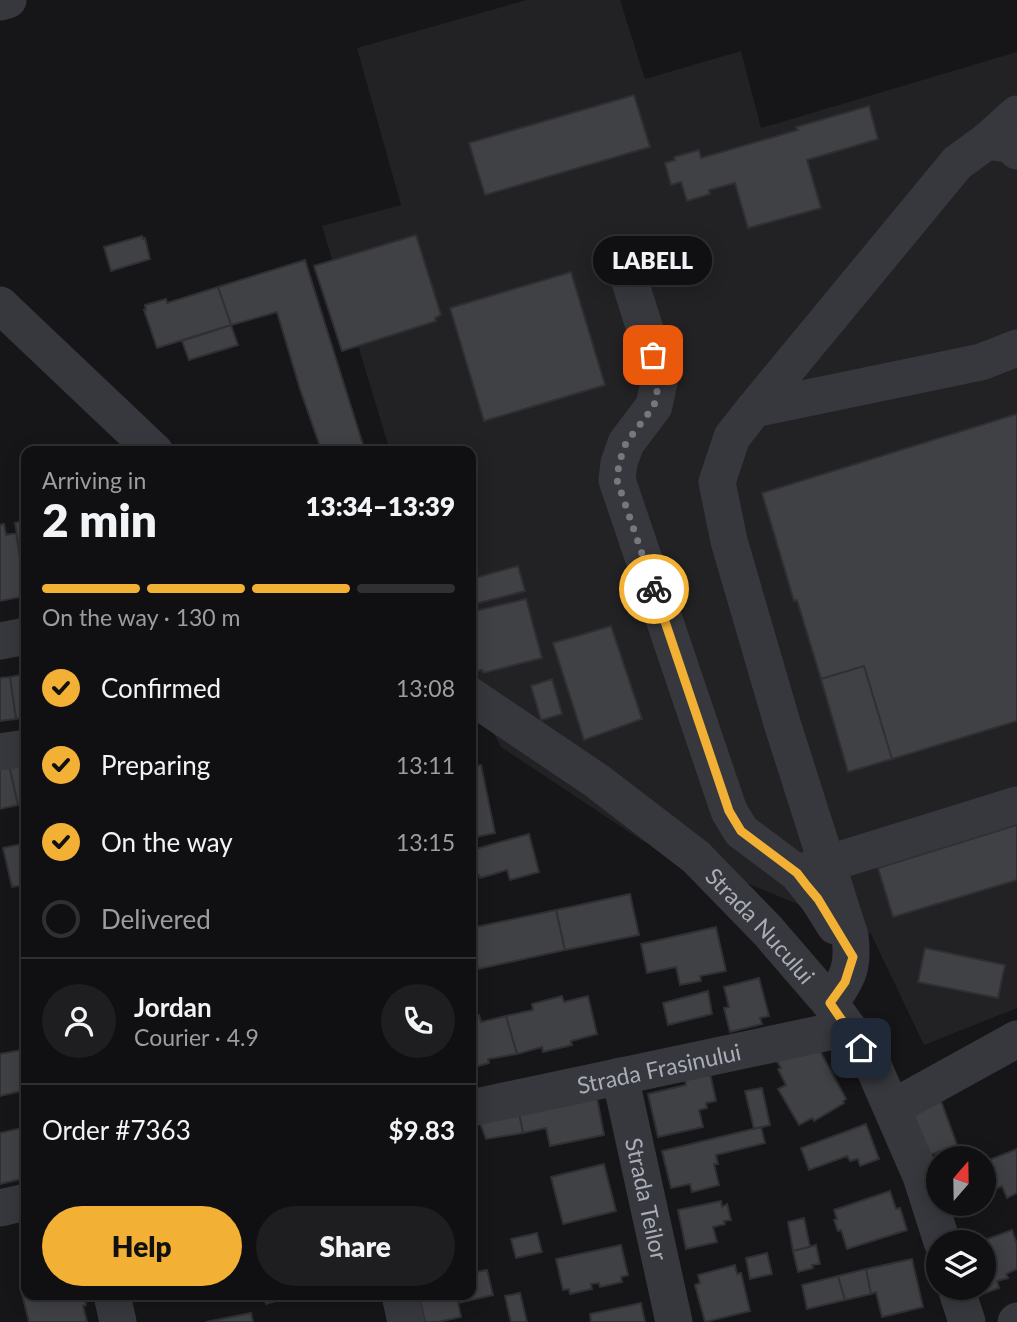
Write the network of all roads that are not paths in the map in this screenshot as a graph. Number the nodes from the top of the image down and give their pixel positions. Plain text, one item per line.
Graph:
1 (8, 0) edge
2 (0, 2) edge
3 (1017, 114) edge
4 (1002, 146) edge
5 (625, 266) dead end
6 (0, 305) edge
7 (1017, 348) edge
8 (754, 409) junction
9 (149, 446) edge
10 (21, 637) edge
11 (0, 640) edge
12 (476, 699) edge
13 (21, 749) edge
14 (0, 752) edge
15 (1017, 805) edge
16 (812, 869) junction
17 (839, 1015) junction
18 (1017, 1039) edge
19 (620, 1076) junction
20 (476, 1107) edge
21 (892, 1108) junction
22 (21, 1203) edge
23 (0, 1208) edge
24 (938, 1230) edge
25 (113, 1300) edge
26 (401, 1300) edge
27 (960, 1300) edge
28 (118, 1322) edge
29 (406, 1322) edge
30 (674, 1322) edge
31 (967, 1322) edge

1 - 2 street
3 - 4 street
4 - 8 street
5 - 16 street
6 - 9 street
7 - 8 street
8 - 16 street
10 - 11 street
12 - 17 street, Strada Nucului
13 - 14 street
15 - 16 street
16 - 17 street
17 - 19 street, Strada Frasinului
17 - 21 street, Strada Nucului
18 - 21 street
19 - 20 street, Strada Frasinului
19 - 30 street, Strada Teilor
21 - 24 street, Strada Nucului
22 - 23 street
25 - 28 street
26 - 29 street
27 - 31 street

